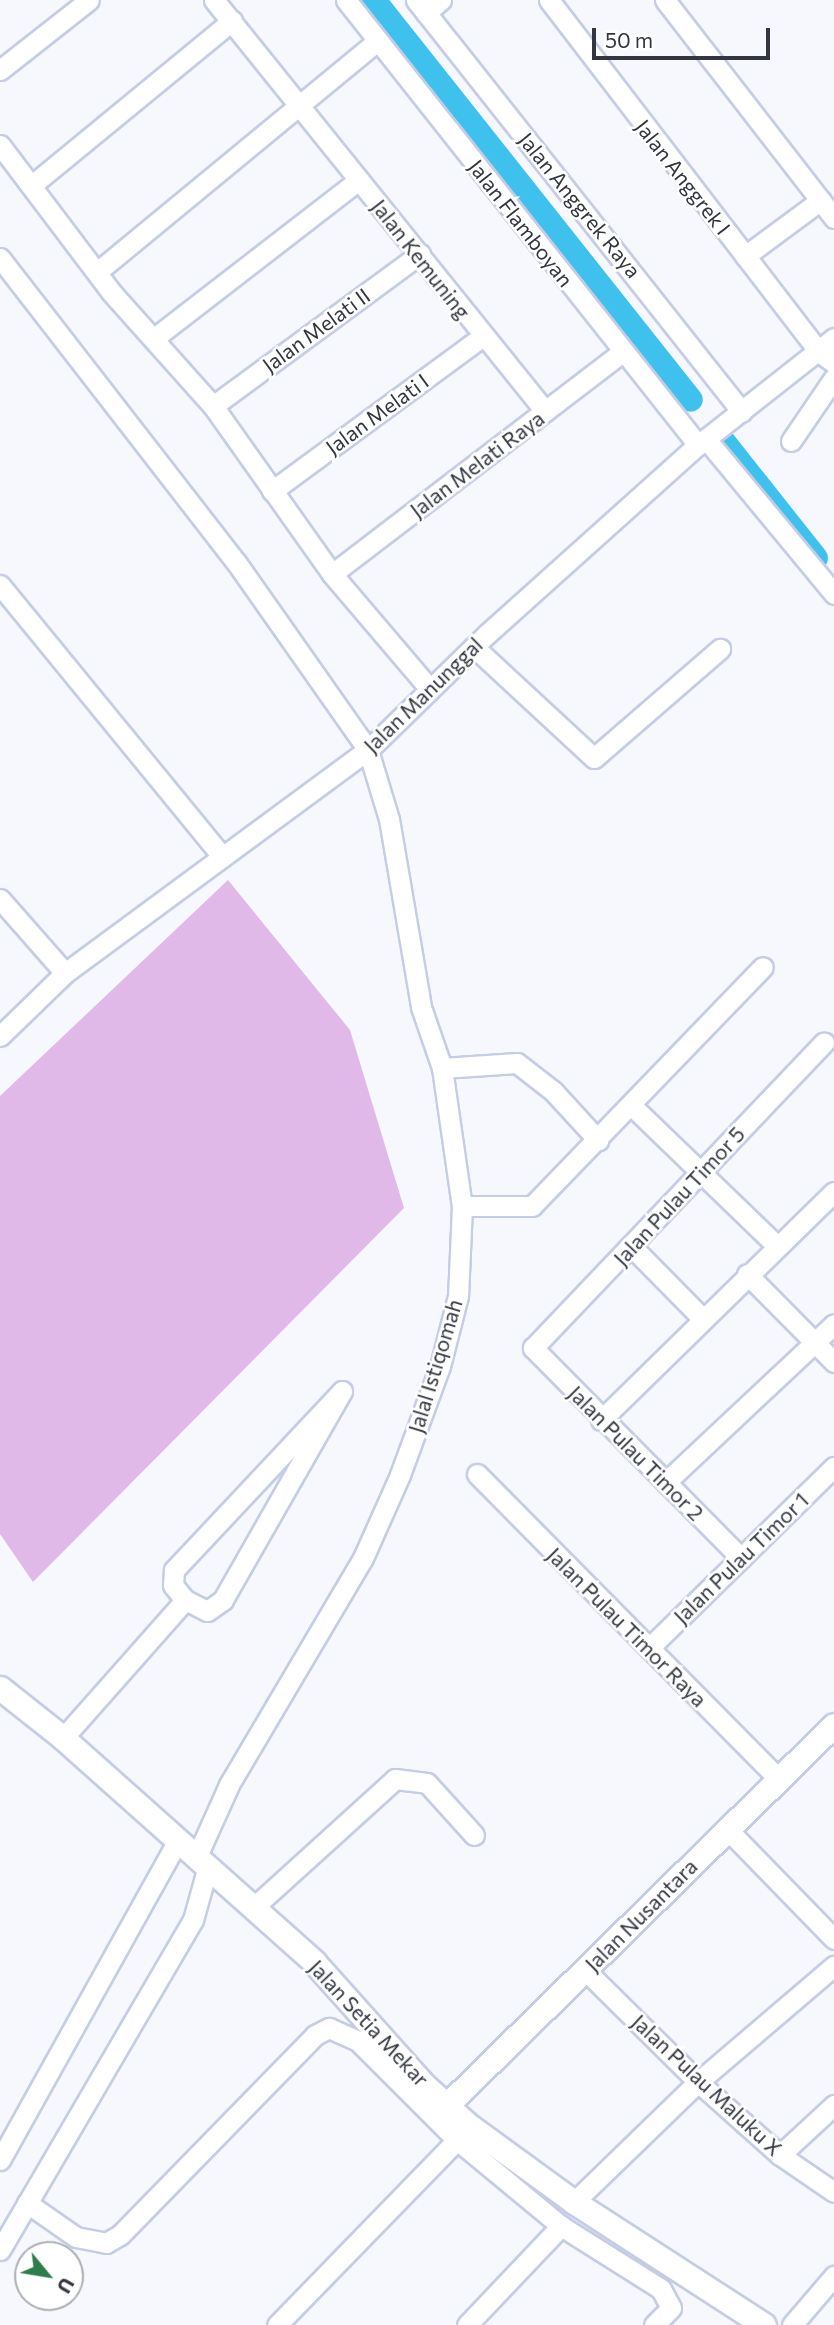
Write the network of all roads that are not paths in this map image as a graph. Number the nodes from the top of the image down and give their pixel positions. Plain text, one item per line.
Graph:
1 (89, 0) edge
2 (214, 0) edge
3 (346, 0) edge
4 (442, 0) edge
5 (549, 0) edge
6 (668, 1) edge
7 (421, 7) edge
8 (232, 21) junction
9 (378, 40) junction
10 (0, 69) edge
11 (299, 105) junction
12 (0, 145) edge
13 (359, 180) junction
14 (32, 185) junction
15 (821, 200) junction
16 (834, 218) edge
17 (419, 254) junction
18 (745, 256) junction
19 (0, 258) edge
20 (97, 272) junction
21 (482, 337) junction
22 (834, 338) edge
23 (153, 339) junction
24 (621, 353) junction
25 (827, 357) edge
26 (834, 378) edge
27 (213, 406) junction
28 (545, 411) junction
29 (736, 416) junction
30 (705, 439) junction
31 (791, 441) dead end
32 (272, 491) junction
33 (332, 574) junction
34 (0, 585) edge
35 (834, 594) edge
36 (474, 647) junction
37 (720, 649) dead end
38 (430, 690) junction
39 (368, 750) junction
40 (222, 856) junction
41 (0, 900) edge
42 (763, 967) dead end
43 (65, 973) junction
44 (0, 1036) edge
45 (824, 1042) dead end
46 (442, 1068) junction
47 (632, 1106) junction
48 (598, 1140) junction
49 (702, 1173) junction
50 (834, 1192) edge
51 (462, 1206) junction
52 (776, 1245) junction
53 (633, 1248) junction
54 (747, 1274) junction
55 (702, 1318) junction
56 (834, 1324) edge
57 (815, 1342) junction
58 (533, 1348) joint
59 (834, 1362) edge
60 (601, 1420) junction
61 (834, 1467) edge
62 (477, 1474) dead end
63 (667, 1481) junction
64 (741, 1558) junction
65 (185, 1600) junction
66 (649, 1648) junction
67 (0, 1688) edge
68 (834, 1725) edge
69 (63, 1738) junction
70 (778, 1778) junction
71 (727, 1829) junction
72 (474, 1835) dead end
73 (178, 1840) junction
74 (202, 1861) junction
75 (254, 1906) junction
76 (834, 1939) edge
77 (834, 1966) edge
78 (586, 1971) junction
79 (698, 2082) junction
80 (447, 2105) junction
81 (834, 2105) edge
82 (457, 2140) junction
83 (780, 2155) junction
84 (0, 2160) edge
85 (834, 2192) edge
86 (573, 2202) junction
87 (27, 2203) junction
88 (561, 2226) junction
89 (0, 2250) edge
90 (834, 2276) edge
91 (277, 2325) edge
92 (467, 2325) edge
93 (654, 2325) edge
94 (764, 2325) edge
95 (792, 2325) edge

1 - 10 street
2 - 8 street, Jalan Kemuning
3 - 9 street, Jalan Flamboyan
4 - 7 street
5 - 18 street, Jalan Anggrek I
6 - 15 street
7 - 29 street, Jalan Anggrek Raya
8 - 11 street, Jalan Kemuning
8 - 14 street
9 - 11 street
9 - 24 street, Jalan Flamboyan
11 - 13 street, Jalan Kemuning
11 - 20 street
12 - 14 street
13 - 17 street, Jalan Kemuning
13 - 23 street
14 - 20 street
15 - 16 street
15 - 18 street
17 - 21 street, Jalan Kemuning
17 - 27 street, Jalan Melati II
18 - 25 street, Jalan Anggrek I
19 - 39 street, Jalal Istiqomah
20 - 23 street
21 - 28 street, Jalan Kemuning
21 - 32 street, Jalan Melati I
22 - 25 street, Jalan Manunggal
23 - 27 street
24 - 28 street, Jalan Melati Raya
24 - 30 street, Jalan Flamboyan
25 - 29 street, Jalan Manunggal
26 - 31 street
27 - 32 street
28 - 33 street, Jalan Melati Raya
29 - 30 street, Jalan Manunggal
30 - 35 street, Jalan Flamboyan
30 - 36 street, Jalan Manunggal
32 - 33 street
33 - 38 street
34 - 40 street
36 - 37 street
36 - 38 street, Jalan Manunggal
38 - 39 street, Jalan Manunggal
39 - 40 street, Jalan Manunggal
39 - 46 street, Jalal Istiqomah
40 - 43 street, Jalan Manunggal
41 - 43 street
42 - 47 street
43 - 44 street, Jalan Manunggal
45 - 49 street, Jalan Pulau Timor 5
46 - 48 street
46 - 51 street, Jalal Istiqomah
47 - 48 street
47 - 49 street
48 - 51 street
49 - 52 street
49 - 53 street, Jalan Pulau Timor 5
50 - 52 street
51 - 74 street, Jalal Istiqomah
52 - 54 street
53 - 55 street
53 - 58 street, Jalan Pulau Timor 5
54 - 55 street
54 - 57 street
55 - 60 street
56 - 57 street
57 - 59 street
57 - 63 street
58 - 60 street, Jalan Pulau Timor 2
60 - 63 street, Jalan Pulau Timor 2
61 - 64 street, Jalan Pulau Timor 1
62 - 66 street, Jalan Pulau Timor Raya
63 - 64 street, Jalan Pulau Timor 2
64 - 66 street, Jalan Pulau Timor 1
65 - 65 street
65 - 69 street
66 - 70 street, Jalan Pulau Timor Raya
67 - 69 street, Jalan Setia Mekar
68 - 70 street, Jalan Nusantara
69 - 73 street, Jalan Setia Mekar
70 - 71 street, Jalan Nusantara
71 - 76 street
71 - 78 street, Jalan Nusantara
72 - 75 street
73 - 74 street, Jalan Setia Mekar
73 - 84 street
74 - 75 street, Jalan Setia Mekar
74 - 87 street, Jalal Istiqomah
75 - 80 street, Jalan Setia Mekar
77 - 79 street
78 - 79 street, Jalan Pulau Maluku X
78 - 80 street, Jalan Nusantara
79 - 83 street, Jalan Pulau Maluku X
79 - 86 street
80 - 86 street, Jalan Setia Mekar
81 - 83 street
82 - 87 street
82 - 88 street
82 - 91 street
83 - 85 street, Jalan Pulau Maluku X
86 - 94 street, Jalan Setia Mekar
87 - 89 street, Jalal Istiqomah
88 - 92 street
88 - 93 street
90 - 95 street

